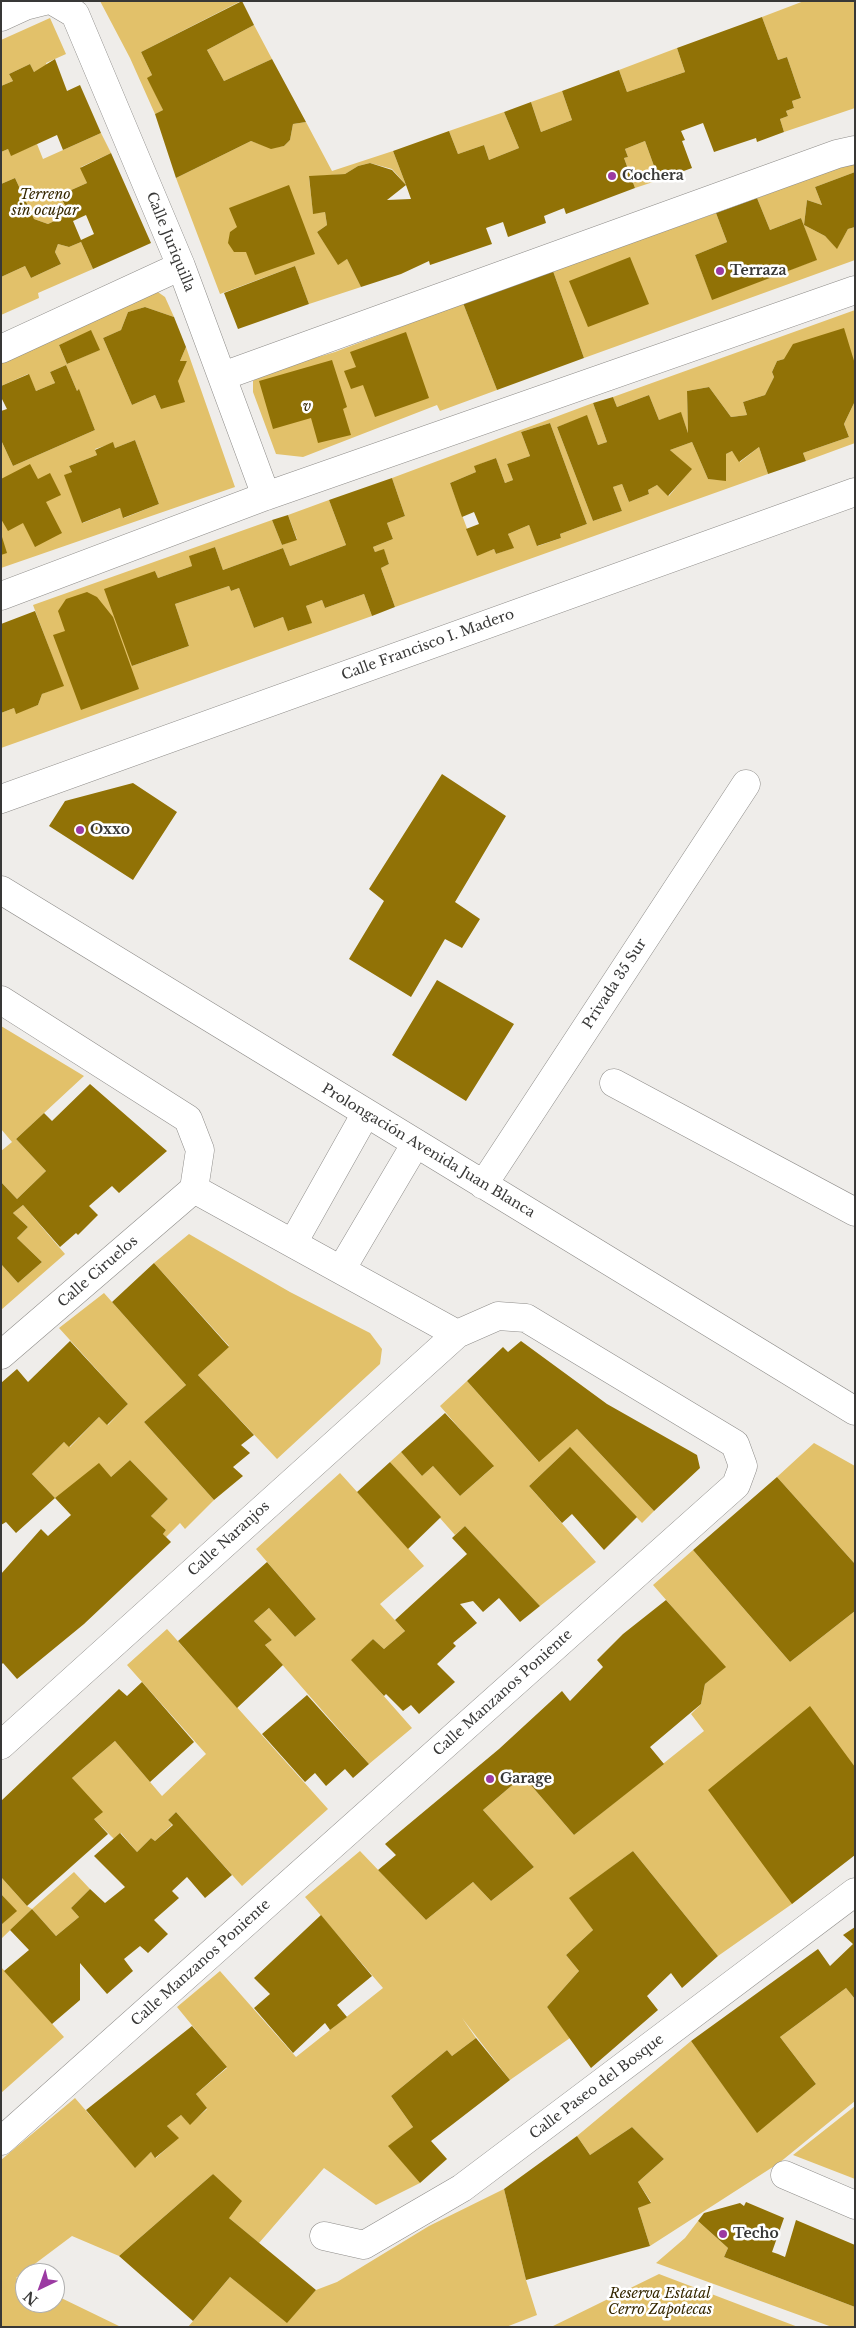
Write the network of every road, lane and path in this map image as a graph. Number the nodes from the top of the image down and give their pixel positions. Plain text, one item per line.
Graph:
1 (46, 1) edge
2 (53, 1) edge
3 (1, 18) edge
4 (855, 150) edge
5 (180, 266) junction
6 (855, 290) edge
7 (1, 349) edge
8 (223, 376) junction
9 (855, 492) edge
10 (266, 496) junction
11 (1, 596) edge
12 (746, 784) dead end
13 (1, 799) edge
14 (1, 890) edge
15 (1, 1000) edge
16 (614, 1083) dead end
17 (366, 1113) junction
18 (416, 1143) junction
19 (483, 1185) junction
20 (194, 1189) junction
21 (855, 1212) edge
22 (292, 1243) junction
23 (341, 1270) junction
24 (457, 1334) junction
25 (1, 1355) edge
26 (855, 1411) edge
27 (1, 1745) edge
28 (855, 1892) edge
29 (1, 2140) edge
30 (785, 2175) dead end
31 (855, 2205) edge
32 (324, 2236) dead end

1 - 3 street
2 - 5 street, Calle Juriquilla
4 - 8 street
5 - 7 street
5 - 8 street, Calle Juriquilla
6 - 10 street
8 - 10 street, Calle Juriquilla
9 - 13 street, Calle Francisco I. Madero
10 - 11 street
12 - 19 street, Privada 35 Sur
14 - 17 street, Prolongación Avenida Juan Blanca
15 - 20 street
16 - 21 street
17 - 18 street, Prolongación Avenida Juan Blanca
17 - 22 street
18 - 19 street, Prolongación Avenida Juan Blanca
18 - 23 street
19 - 26 street, Prolongación Avenida Juan Blanca
20 - 22 street
20 - 25 street, Calle Ciruelos
22 - 23 street
23 - 24 street
24 - 27 street, Calle Naranjos
24 - 29 street, Calle Manzanos Poniente
28 - 32 street, Calle Paseo del Bosque
30 - 31 street

